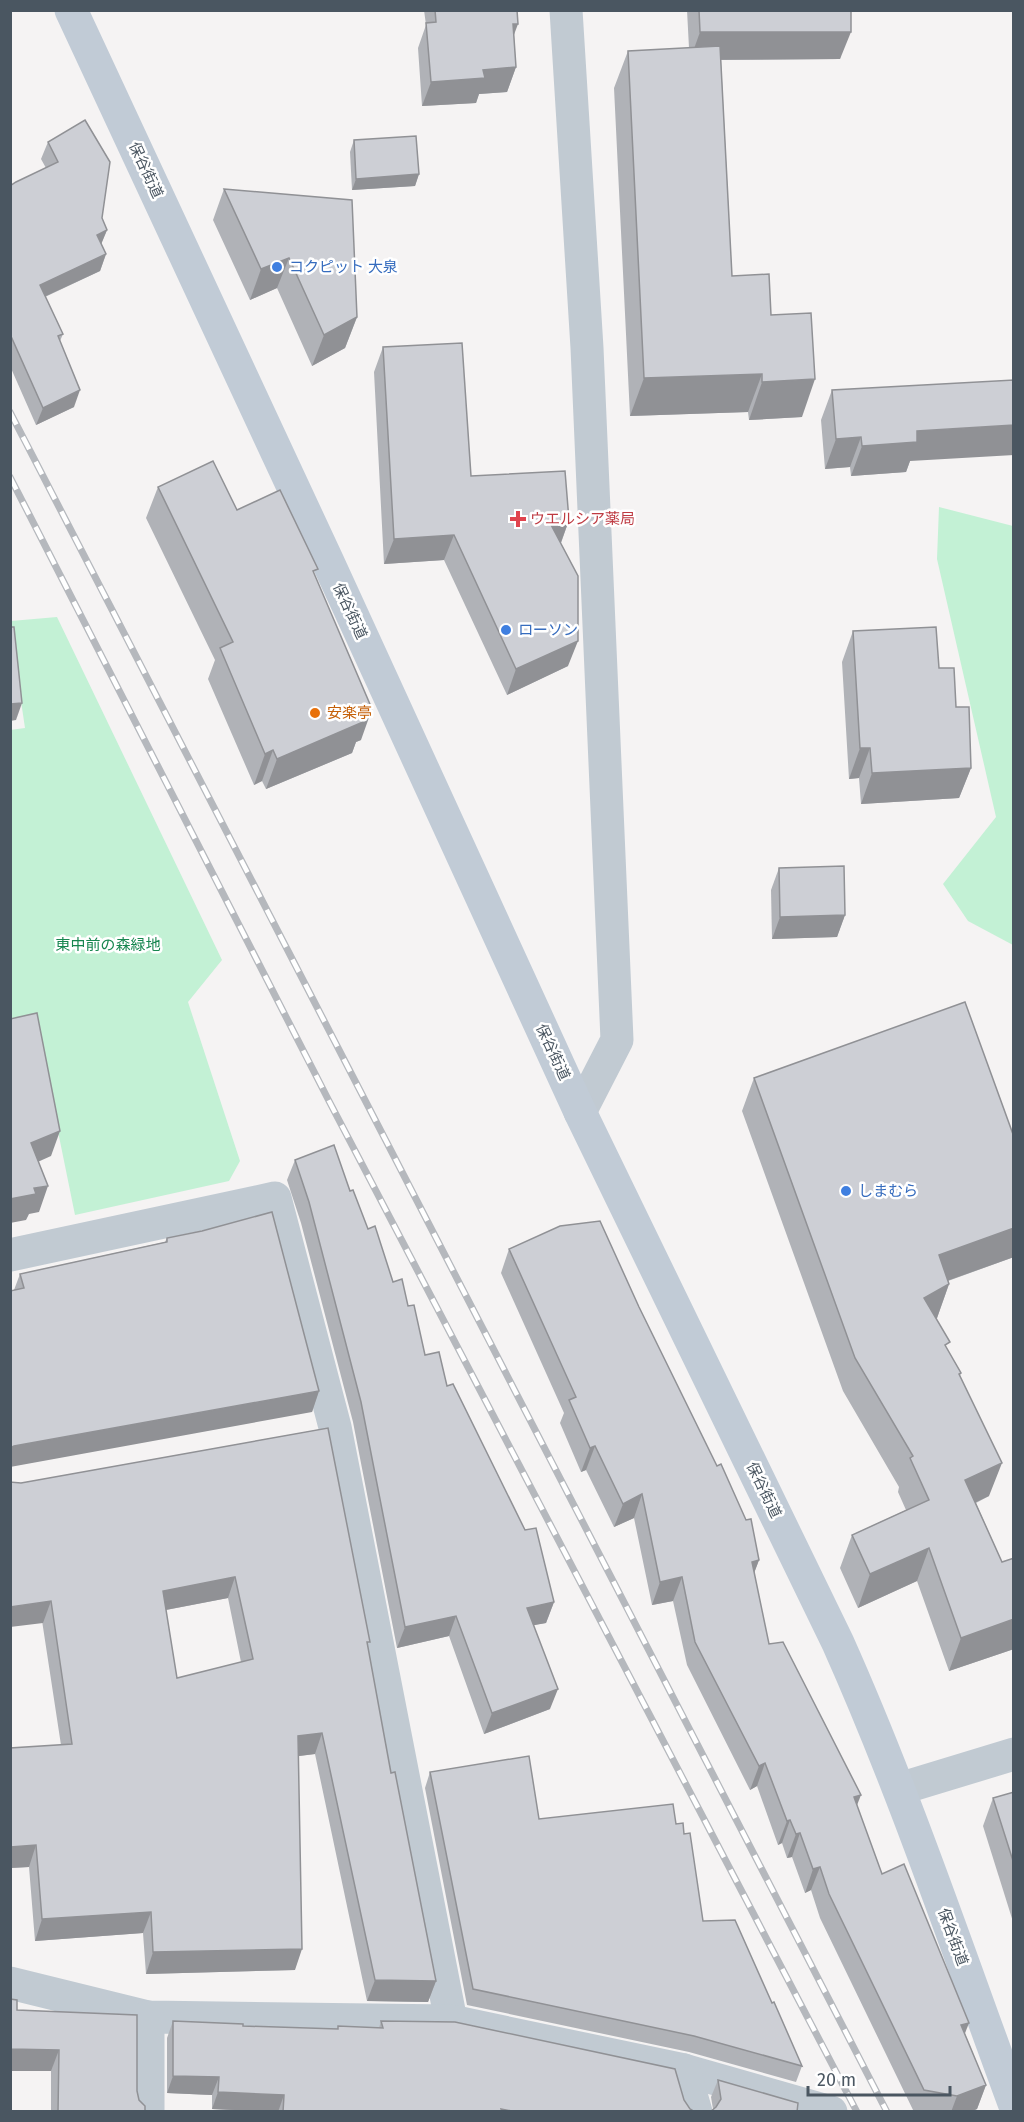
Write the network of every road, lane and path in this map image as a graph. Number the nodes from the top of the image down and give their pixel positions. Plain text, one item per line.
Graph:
1 (71, 10) edge
2 (566, 10) edge
3 (580, 1112) junction
4 (10, 1255) edge
5 (1014, 1754) edge
6 (899, 1789) junction
7 (10, 1983) edge
8 (148, 2017) junction
9 (451, 2021) junction
10 (684, 2070) junction
11 (1014, 2103) edge
12 (148, 2112) edge
13 (696, 2112) edge
14 (831, 2112) edge

1 - 3 main road, 保谷街道
2 - 3 street
3 - 6 main road, 保谷街道
4 - 9 street
5 - 6 street
6 - 11 main road, 保谷街道
7 - 8 street
8 - 9 street
8 - 12 street
9 - 10 street
10 - 13 street
10 - 14 street

